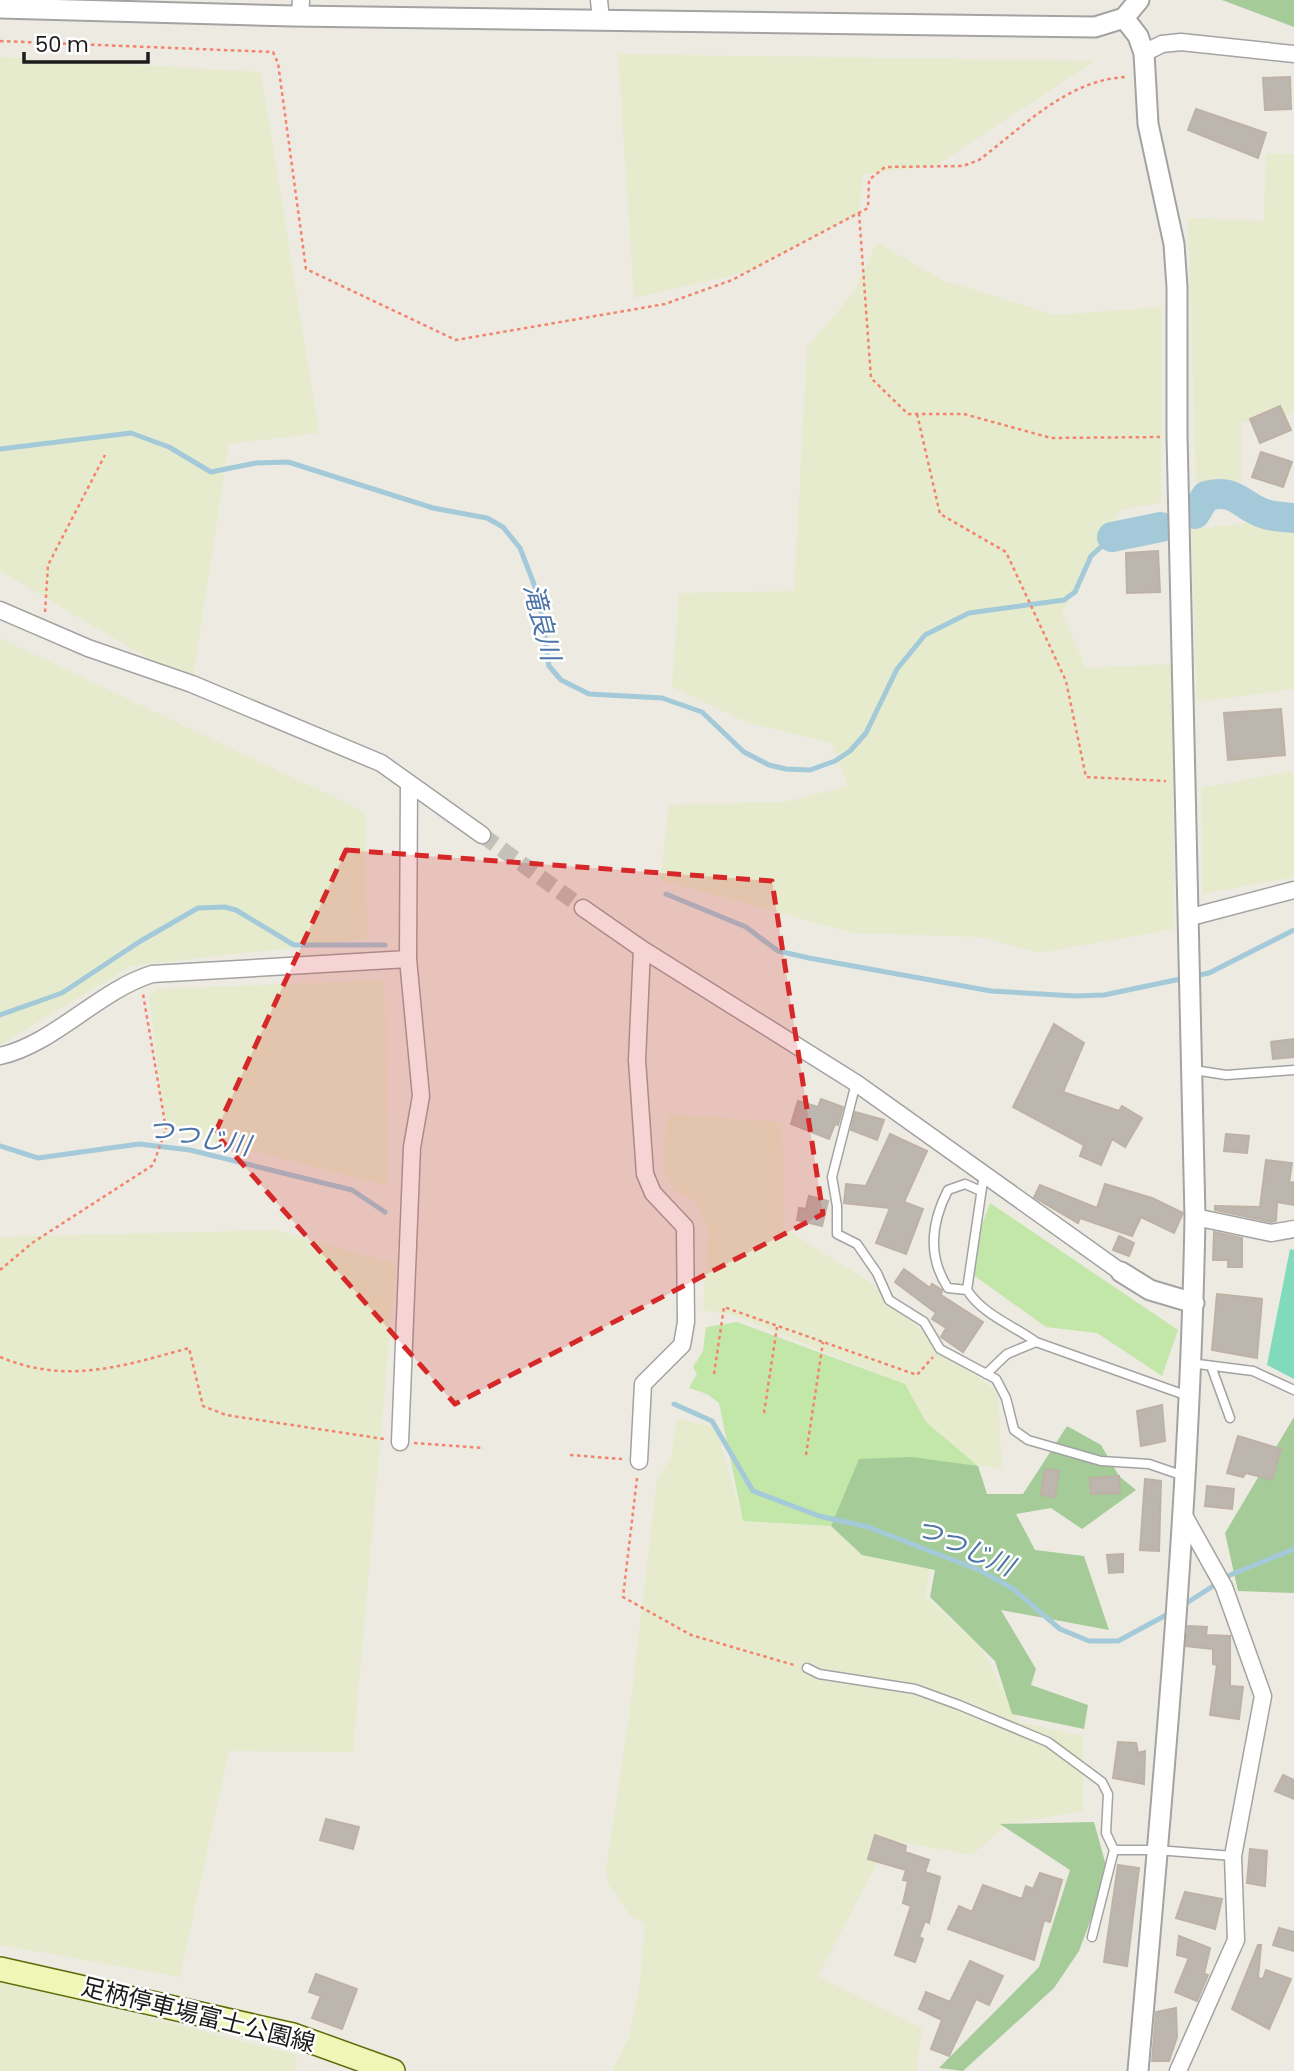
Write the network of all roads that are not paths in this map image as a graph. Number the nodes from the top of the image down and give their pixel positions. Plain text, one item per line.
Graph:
1 (599, 0) edge
2 (1139, 0) edge
3 (0, 8) edge
4 (300, 8) edge
5 (1124, 18) junction
6 (601, 20) junction
7 (1144, 53) junction
8 (1294, 54) edge
9 (0, 610) edge
10 (409, 783) junction
11 (482, 835) tunnel mouth
12 (1294, 890) edge
13 (583, 908) tunnel mouth
14 (1191, 917) junction
15 (642, 949) junction
16 (408, 959) junction
17 (0, 1056) edge
18 (1194, 1070) junction
19 (1294, 1070) edge
20 (856, 1083) junction
21 (984, 1174) junction
22 (981, 1191) junction
23 (1195, 1217) junction
24 (1294, 1229) edge
25 (1121, 1272) joint
26 (967, 1290) junction
27 (1194, 1303) junction
28 (1036, 1342) junction
29 (1190, 1363) junction
30 (1211, 1366) junction
31 (986, 1374) junction
32 (1294, 1390) edge
33 (1188, 1396) junction
34 (1230, 1418) dead end
35 (400, 1442) road end
36 (639, 1461) road end
37 (1184, 1476) junction
38 (1182, 1513) junction
39 (807, 1668) road end
40 (1114, 1850) junction
41 (1157, 1850) junction
42 (1233, 1856) junction
43 (1092, 1937) dead end
44 (0, 1969) edge
45 (385, 2070) edge
46 (1138, 2071) edge
47 (1178, 2071) edge

1 - 6 street
2 - 5 street
3 - 4 street
4 - 6 street
5 - 6 street
5 - 7 street
7 - 8 street
7 - 14 street
9 - 10 street
10 - 11 street
10 - 16 street
12 - 14 street
13 - 15 street
14 - 18 street
15 - 20 street
15 - 36 street
16 - 17 street
16 - 35 street
18 - 19 lane
18 - 23 street
20 - 21 street
20 - 31 lane
21 - 22 lane
21 - 25 street
22 - 26 lane
22 - 26 lane
23 - 24 street
23 - 27 street
25 - 27 street
26 - 28 lane
27 - 29 street
28 - 31 lane
28 - 33 lane
29 - 30 lane
29 - 33 street
30 - 32 lane
30 - 34 lane
31 - 37 lane
33 - 37 street
37 - 38 street
38 - 41 street
38 - 42 street
39 - 40 lane
40 - 41 lane
40 - 43 lane
41 - 42 lane
41 - 46 street
42 - 47 street
44 - 45 main road, 足柄停車場富士公園線

